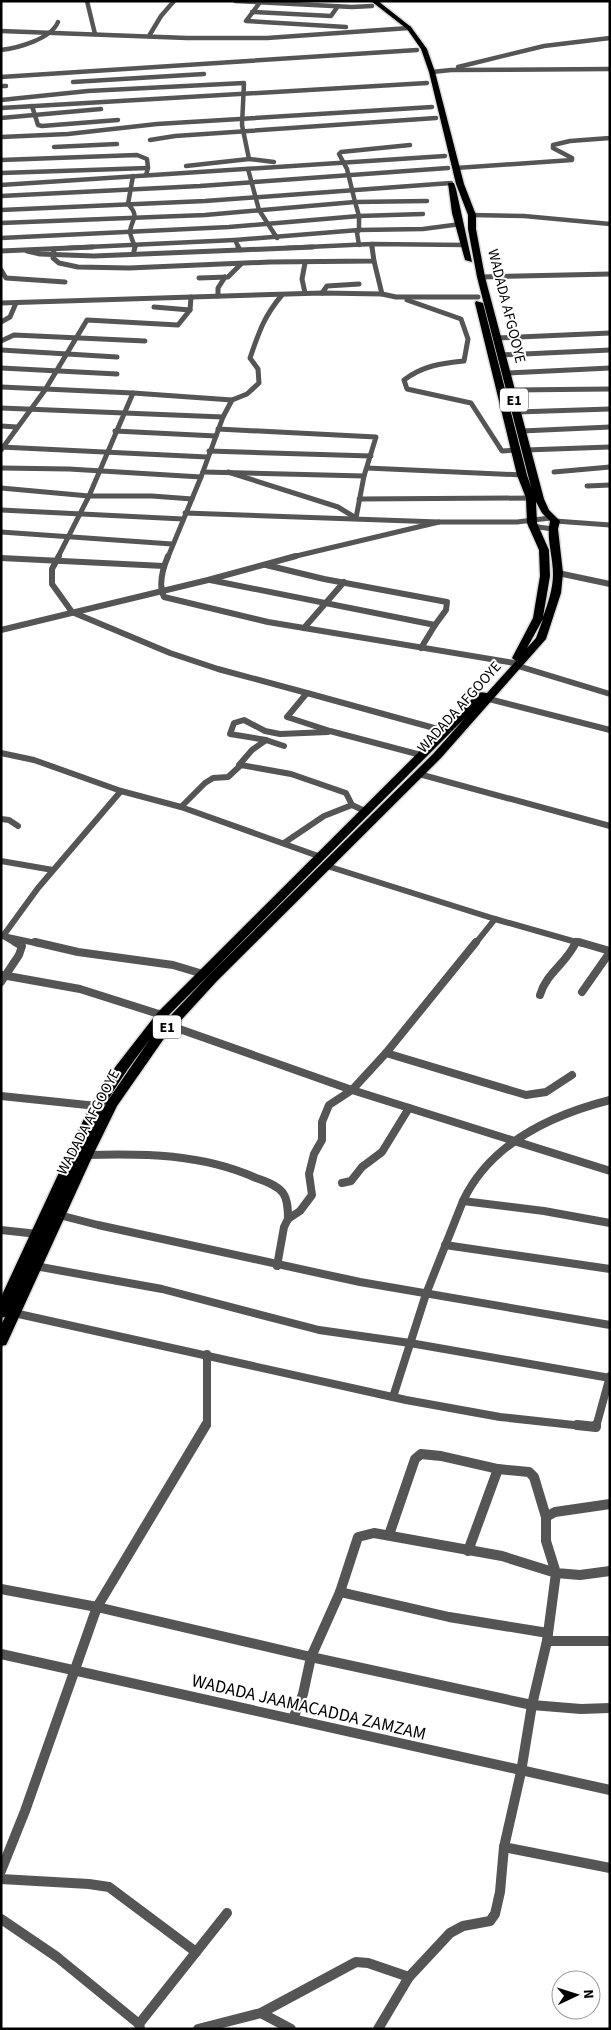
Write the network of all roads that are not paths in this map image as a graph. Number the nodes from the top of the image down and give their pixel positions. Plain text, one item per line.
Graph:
1 (87, 1) edge
2 (174, 1) edge
3 (235, 1) edge
4 (261, 2) edge
5 (371, 3) edge
6 (338, 6) junction
7 (252, 12) junction
8 (331, 16) junction
9 (58, 22) dead end
10 (322, 26) junction
11 (398, 27) junction
12 (364, 30) junction
13 (1, 31) edge
14 (48, 32) junction
15 (95, 34) junction
16 (149, 36) junction
17 (610, 38) edge
18 (1, 50) edge
19 (417, 50) junction
20 (610, 69) edge
21 (451, 70) junction
22 (432, 72) junction
23 (204, 74) dead end
24 (1, 77) edge
25 (148, 77) junction
26 (73, 82) dead end
27 (427, 83) junction
28 (154, 88) junction
29 (243, 95) junction
30 (155, 99) junction
31 (1, 100) edge
32 (32, 106) junction
33 (432, 107) junction
34 (1, 108) edge
35 (101, 109) dead end
36 (34, 115) junction
37 (1, 118) edge
38 (241, 118) junction
39 (436, 118) junction
40 (118, 120) dead end
41 (193, 122) junction
42 (244, 132) junction
43 (202, 134) junction
44 (50, 135) junction
45 (1, 137) edge
46 (610, 138) edge
47 (150, 140) dead end
48 (117, 144) dead end
49 (410, 145) dead end
50 (54, 147) junction
51 (445, 156) junction
52 (60, 159) junction
53 (249, 159) junction
54 (1, 160) edge
55 (274, 162) dead end
56 (345, 163) junction
57 (186, 166) dead end
58 (148, 168) junction
59 (452, 168) junction
60 (248, 169) junction
61 (72, 170) junction
62 (1, 173) edge
63 (146, 175) junction
64 (134, 176) junction
65 (348, 176) junction
66 (78, 181) junction
67 (450, 182) junction
68 (252, 183) junction
69 (1, 185) edge
70 (352, 189) junction
71 (129, 190) junction
72 (1, 196) edge
73 (254, 197) junction
74 (427, 200) dead end
75 (355, 202) junction
76 (128, 204) junction
77 (1, 210) edge
78 (259, 210) junction
79 (423, 214) dead end
80 (471, 215) junction
81 (359, 216) junction
82 (136, 218) junction
83 (458, 218) junction
84 (62, 220) junction
85 (1, 223) edge
86 (270, 224) junction
87 (610, 224) edge
88 (359, 230) junction
89 (130, 232) junction
90 (63, 235) junction
91 (1, 238) edge
92 (278, 238) junction
93 (235, 240) junction
94 (372, 244) junction
95 (359, 245) junction
96 (466, 245) junction
97 (135, 246) junction
98 (240, 250) junction
99 (1, 252) edge
100 (54, 252) junction
101 (134, 254) junction
102 (374, 261) junction
103 (241, 264) junction
104 (305, 264) junction
105 (1, 270) edge
106 (610, 274) edge
107 (225, 277) junction
108 (481, 277) junction
109 (199, 278) dead end
110 (65, 282) dead end
111 (359, 284) dead end
112 (305, 293) junction
113 (322, 293) junction
114 (382, 294) junction
115 (282, 295) junction
116 (218, 296) junction
117 (191, 297) junction
118 (396, 298) junction
119 (478, 298) junction
120 (1, 303) edge
121 (16, 303) junction
122 (154, 307) dead end
123 (190, 310) junction
124 (3, 320) edge
125 (610, 333) edge
126 (76, 336) junction
127 (497, 338) junction
128 (1, 341) edge
129 (145, 341) dead end
130 (1, 350) edge
131 (610, 350) edge
132 (65, 354) junction
133 (501, 355) junction
134 (117, 357) dead end
135 (1, 368) edge
136 (610, 368) edge
137 (55, 372) junction
138 (507, 373) junction
139 (117, 374) dead end
140 (1, 387) edge
141 (610, 389) edge
142 (45, 390) junction
143 (512, 390) junction
144 (133, 393) junction
145 (232, 400) junction
146 (1, 408) edge
147 (610, 409) edge
148 (32, 410) junction
149 (517, 412) junction
150 (123, 413) junction
151 (222, 417) junction
152 (1, 426) edge
153 (17, 427) junction
154 (610, 427) edge
155 (218, 429) junction
156 (522, 430) junction
157 (115, 431) junction
158 (216, 436) junction
159 (610, 447) edge
160 (2, 448) edge
161 (107, 450) junction
162 (516, 450) junction
163 (526, 450) junction
164 (208, 453) junction
165 (371, 456) junction
166 (610, 467) edge
167 (1, 468) edge
168 (367, 468) junction
169 (100, 470) junction
170 (228, 472) junction
171 (554, 472) dead end
172 (202, 474) junction
173 (364, 476) junction
174 (522, 476) junction
175 (610, 485) edge
176 (587, 486) dead end
177 (1, 488) edge
178 (89, 496) junction
179 (531, 498) junction
180 (192, 499) junction
181 (359, 499) junction
182 (1, 510) edge
183 (80, 515) junction
184 (184, 516) junction
185 (356, 518) junction
186 (439, 522) junction
187 (533, 523) junction
188 (553, 523) junction
189 (610, 525) edge
190 (1, 532) edge
191 (69, 537) junction
192 (172, 544) junction
193 (1, 558) edge
194 (56, 560) junction
195 (264, 565) junction
196 (164, 566) junction
197 (558, 573) junction
198 (208, 580) junction
199 (344, 582) junction
200 (610, 584) edge
201 (161, 591) junction
202 (325, 604) junction
203 (72, 612) junction
204 (435, 625) junction
205 (304, 628) junction
206 (1, 630) edge
207 (421, 648) junction
208 (516, 665) junction
209 (307, 693) junction
210 (610, 694) edge
211 (489, 699) junction
212 (610, 730) edge
213 (445, 731) junction
214 (330, 732) junction
215 (266, 740) junction
216 (284, 746) dead end
217 (1, 753) edge
218 (421, 755) junction
219 (239, 765) junction
220 (419, 774) junction
221 (121, 791) junction
222 (352, 805) junction
223 (181, 807) junction
224 (367, 812) junction
225 (1, 820) edge
226 (18, 826) dead end
227 (610, 826) edge
228 (284, 843) junction
229 (1, 861) edge
230 (324, 861) junction
231 (53, 870) junction
232 (495, 919) junction
233 (2, 936) edge
234 (577, 941) junction
235 (610, 952) edge
236 (203, 974) junction
237 (4, 975) edge
238 (1, 982) edge
239 (582, 992) dead end
240 (540, 995) dead end
241 (166, 1020) junction
242 (386, 1054) junction
243 (572, 1075) dead end
244 (352, 1090) junction
245 (1, 1096) edge
246 (610, 1100) edge
247 (97, 1106) junction
248 (409, 1108) junction
249 (513, 1141) junction
250 (86, 1155) junction
251 (610, 1171) edge
252 (342, 1183) dead end
253 (463, 1201) junction
254 (59, 1215) junction
255 (288, 1220) junction
256 (610, 1223) edge
257 (1, 1230) edge
258 (38, 1234) junction
259 (445, 1244) junction
260 (35, 1266) junction
261 (277, 1266) junction
262 (610, 1269) edge
263 (426, 1294) junction
264 (8, 1313) edge
265 (610, 1325) edge
266 (1, 1341) edge
267 (410, 1343) junction
268 (207, 1354) junction
269 (610, 1377) edge
270 (393, 1397) junction
271 (498, 1469) junction
272 (610, 1504) edge
273 (546, 1517) junction
274 (389, 1535) junction
275 (468, 1551) junction
276 (610, 1572) edge
277 (556, 1573) junction
278 (1, 1589) edge
279 (340, 1592) junction
280 (97, 1607) junction
281 (547, 1637) junction
282 (610, 1640) edge
283 (1, 1654) edge
284 (311, 1657) junction
285 (74, 1670) junction
286 (532, 1705) junction
287 (610, 1708) edge
288 (293, 1719) junction
289 (522, 1772) junction
290 (610, 1790) edge
291 (504, 1848) junction
292 (610, 1868) edge
293 (1, 1871) edge
294 (1, 1880) edge
295 (227, 1913) dead end
296 (1, 1919) edge
297 (196, 1952) junction
298 (410, 1977) junction
299 (261, 2013) junction
300 (140, 2027) edge
301 (198, 2029) edge
302 (290, 2029) edge
303 (378, 2029) edge

1 - 15 street
2 - 16 street
3 - 4 street
4 - 6 street
4 - 7 street
5 - 6 street
5 - 11 highway, WADADA AFGOOYE / E1
6 - 8 street
7 - 8 street
7 - 10 street
8 - 10 street
9 - 14 street
10 - 12 street
11 - 12 street
11 - 19 highway, WADADA AFGOOYE / E1
11 - 22 highway, WADADA AFGOOYE / E1
12 - 16 street
13 - 14 street
14 - 15 street
14 - 18 street
15 - 16 street
17 - 21 street
19 - 24 street
19 - 27 highway, WADADA AFGOOYE / E1
20 - 21 street
21 - 22 street
22 - 59 highway, WADADA AFGOOYE / E1
23 - 25 street
25 - 26 street
25 - 28 street
27 - 29 street
27 - 33 highway, WADADA AFGOOYE / E1
28 - 29 street
28 - 30 street
28 - 31 street
29 - 30 street
29 - 38 street
30 - 32 street
32 - 34 street
32 - 36 street
33 - 38 street
33 - 39 highway, WADADA AFGOOYE / E1
35 - 36 street
36 - 37 street
36 - 40 street
38 - 41 street
38 - 42 street
39 - 42 street
39 - 51 highway, WADADA AFGOOYE / E1
41 - 43 street
41 - 44 street
42 - 43 street
42 - 53 street
43 - 47 street
44 - 45 street
44 - 50 street
46 - 59 street
48 - 50 street
49 - 56 street
50 - 52 street
51 - 56 street
51 - 59 highway, WADADA AFGOOYE / E1
52 - 54 street
52 - 58 street
52 - 61 street
53 - 55 street
53 - 57 street
56 - 60 street
56 - 65 street
58 - 61 street
58 - 63 street
59 - 65 street
59 - 67 highway, WADADA AFGOOYE / E1
59 - 80 highway, WADADA AFGOOYE / E1
60 - 63 street
60 - 68 street
61 - 62 street
61 - 66 street
63 - 64 street
64 - 66 street
64 - 71 street
65 - 68 street
65 - 70 street
66 - 69 street
67 - 70 street
67 - 83 highway, WADADA AFGOOYE / E1
68 - 71 street
68 - 73 street
70 - 73 street
70 - 75 street
71 - 72 street
71 - 76 street
73 - 76 street
73 - 78 street
74 - 75 street
75 - 78 street
75 - 81 street
76 - 77 street
76 - 82 street
78 - 82 street
78 - 86 street
79 - 81 street
80 - 83 highway
80 - 87 street
80 - 108 highway, WADADA AFGOOYE / E1
81 - 86 street
81 - 88 street
82 - 84 street
82 - 89 street
83 - 88 street
83 - 96 highway, WADADA AFGOOYE / E1
84 - 85 street
84 - 90 street
86 - 89 street
86 - 92 street
88 - 92 street
88 - 95 street
89 - 90 street
89 - 97 street
90 - 91 street
92 - 93 street
93 - 97 street
93 - 98 street
94 - 95 street
94 - 96 street
94 - 102 street
95 - 98 street
96 - 119 highway, WADADA AFGOOYE / E1
97 - 100 street
97 - 101 street
98 - 101 street
99 - 100 street
100 - 101 street
100 - 103 street
102 - 104 street
102 - 114 street
103 - 104 street
103 - 107 street
104 - 112 street
105 - 110 street
106 - 108 street
107 - 109 street
107 - 116 street
108 - 127 highway, WADADA AFGOOYE / E1
111 - 113 street
112 - 113 street
112 - 115 street
113 - 114 street
114 - 118 street
115 - 116 street
115 - 145 street
116 - 117 street
117 - 121 street
117 - 123 street
118 - 119 street
118 - 162 street
119 - 162 highway, WADADA AFGOOYE / E1
120 - 121 street
121 - 124 street
122 - 123 street
123 - 126 street
125 - 127 street
126 - 128 street
126 - 129 street
126 - 132 street
127 - 133 highway, WADADA AFGOOYE / E1
130 - 132 street
131 - 133 street
132 - 134 street
132 - 137 street
133 - 138 highway, WADADA AFGOOYE / E1
135 - 137 street
136 - 138 street
137 - 139 street
137 - 142 street
138 - 143 highway, WADADA AFGOOYE / E1
140 - 142 street
141 - 143 street
142 - 144 street
142 - 148 street
143 - 149 highway, WADADA AFGOOYE / E1
144 - 145 street
144 - 150 street
145 - 151 street
146 - 148 street
147 - 149 street
148 - 150 street
148 - 153 street
149 - 156 highway, WADADA AFGOOYE / E1
150 - 151 street
150 - 157 street
151 - 155 street
152 - 153 street
153 - 160 street
154 - 156 street
155 - 158 street
155 - 165 street
156 - 163 highway, WADADA AFGOOYE / E1
157 - 158 street
157 - 161 street
158 - 164 street
159 - 163 street
160 - 161 street
161 - 164 street
161 - 169 street
162 - 174 highway, WADADA AFGOOYE / E1
163 - 188 highway, WADADA AFGOOYE / E1
164 - 165 street
164 - 172 street
165 - 168 street
166 - 171 street
167 - 169 street
168 - 173 street
168 - 174 street
169 - 172 street
169 - 178 street
170 - 172 street
170 - 173 street
170 - 185 street
172 - 180 street
173 - 181 street
174 - 179 highway, WADADA AFGOOYE / E1
175 - 176 street
177 - 178 street
178 - 180 street
178 - 183 street
179 - 181 street
179 - 187 highway, WADADA AFGOOYE / E1
180 - 184 street
181 - 185 street
182 - 183 street
183 - 184 street
183 - 191 street
184 - 185 street
184 - 192 street
185 - 186 street
186 - 187 street
186 - 195 street
187 - 188 street
187 - 188 street
187 - 208 highway, WADADA AFGOOYE / E1
188 - 189 street
188 - 197 highway, WADADA AFGOOYE / E1
190 - 191 street
191 - 192 street
191 - 194 street
192 - 196 street
193 - 194 street
194 - 196 street
194 - 203 street
195 - 198 street
195 - 199 street
196 - 201 street
197 - 200 street
197 - 208 highway, WADADA AFGOOYE / E1
198 - 201 street
198 - 202 street
199 - 202 street
199 - 204 street
201 - 203 street
201 - 205 street
202 - 204 street
202 - 205 street
203 - 206 street
203 - 209 street
204 - 207 street
205 - 207 street
207 - 208 street
208 - 210 street
208 - 211 highway, WADADA AFGOOYE / E1
208 - 213 highway, WADADA AFGOOYE / E1
209 - 213 street
209 - 214 street
211 - 212 street
211 - 220 highway, WADADA AFGOOYE / E1
213 - 218 highway, WADADA AFGOOYE / E1
214 - 215 street
214 - 218 street
215 - 216 street
215 - 219 street
217 - 221 street
218 - 224 highway, WADADA AFGOOYE / E1
219 - 222 street
219 - 223 street
220 - 227 street
220 - 230 highway, WADADA AFGOOYE / E1
221 - 223 street
221 - 231 street
222 - 224 street
222 - 228 street
223 - 228 street
224 - 230 highway, WADADA AFGOOYE / E1
225 - 226 street
228 - 230 street
229 - 231 street
230 - 232 street
230 - 236 highway, WADADA AFGOOYE / E1
230 - 241 highway, WADADA AFGOOYE / E1
231 - 233 street
232 - 234 street
232 - 242 street
233 - 236 street
233 - 237 street
234 - 235 street
234 - 240 street
235 - 239 street
236 - 241 highway, WADADA AFGOOYE / E1
237 - 238 street
237 - 241 street
241 - 244 street
241 - 247 highway, WADADA AFGOOYE / E1
241 - 250 highway, WADADA AFGOOYE / E1
242 - 243 street
242 - 244 street
244 - 248 street
244 - 255 street
245 - 247 street
246 - 249 street
247 - 258 highway, WADADA AFGOOYE / E1
248 - 249 street
248 - 252 street
249 - 251 street
249 - 253 street
250 - 254 highway, WADADA AFGOOYE / E1
250 - 255 street
253 - 256 street
253 - 259 street
254 - 260 highway, WADADA AFGOOYE / E1
254 - 261 street
255 - 261 street
257 - 258 street
258 - 264 highway, WADADA AFGOOYE / E1
259 - 262 street
259 - 263 street
260 - 264 highway, WADADA AFGOOYE / E1
260 - 267 street
261 - 263 street
263 - 265 street
263 - 267 street
264 - 266 highway, WADADA AFGOOYE / E1
264 - 268 street
267 - 269 street
267 - 270 street
268 - 270 street
268 - 280 street
269 - 270 street
271 - 273 street
271 - 274 street
271 - 275 street
272 - 273 street
273 - 277 street
274 - 275 street
274 - 279 street
275 - 277 street
276 - 277 street
277 - 281 street
278 - 280 street
279 - 281 street
279 - 284 street
280 - 284 street
280 - 285 street
281 - 282 street
281 - 286 street
283 - 285 street, WADADA JAAMACADDA ZAMZAM
284 - 286 street
284 - 288 street
285 - 288 street, WADADA JAAMACADDA ZAMZAM
285 - 293 street
286 - 287 street
286 - 289 street
288 - 289 street, WADADA JAAMACADDA ZAMZAM
289 - 290 street, WADADA JAAMACADDA ZAMZAM
289 - 291 street
291 - 292 street
291 - 298 street
294 - 297 street
295 - 297 street
296 - 300 street
297 - 300 street
298 - 299 street
298 - 303 street
299 - 301 street
299 - 302 street

